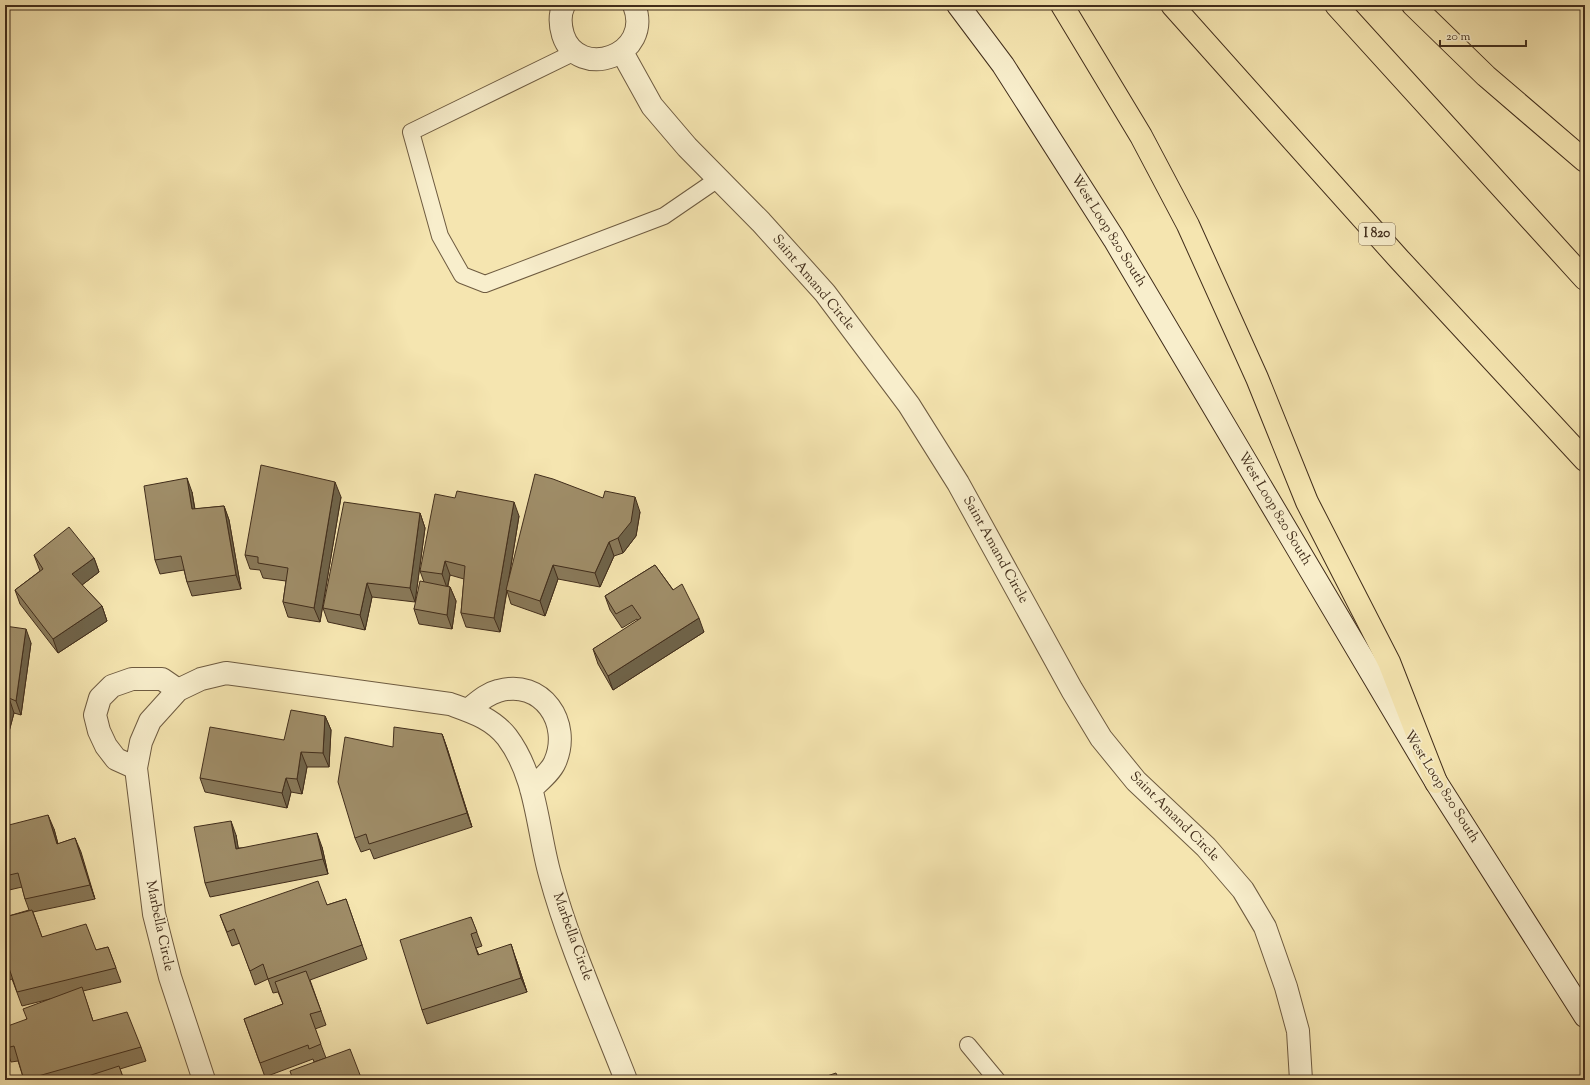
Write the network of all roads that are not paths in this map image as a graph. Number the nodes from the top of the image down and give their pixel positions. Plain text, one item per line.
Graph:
1 (564, 5) edge
2 (634, 5) edge
3 (958, 5) edge
4 (1062, 5) edge
5 (1172, 5) edge
6 (1336, 5) edge
7 (1414, 5) edge
8 (575, 52) junction
9 (622, 52) junction
10 (1585, 160) edge
11 (718, 179) junction
12 (1585, 279) edge
13 (1585, 460) edge
14 (178, 690) junction
15 (468, 710) junction
16 (136, 768) junction
17 (1436, 782) junction
18 (530, 789) junction
19 (1585, 1016) edge
20 (968, 1045) dead end
21 (204, 1080) edge
22 (626, 1080) edge
23 (997, 1080) edge
24 (1301, 1080) edge

1 - 8 street
2 - 9 street
3 - 17 street, West Loop 820 South
4 - 17 highway
5 - 13 highway, I 820
6 - 12 highway
7 - 10 highway
8 - 9 street
8 - 11 lane
9 - 11 street, Saint Amand Circle
11 - 24 street, Saint Amand Circle
14 - 15 street, Marbella Circle
14 - 16 street, Marbella Circle
14 - 16 street
15 - 18 street, Marbella Circle
15 - 18 street
16 - 21 street, Marbella Circle
17 - 19 street, West Loop 820 South
18 - 22 street, Marbella Circle
20 - 23 lane

